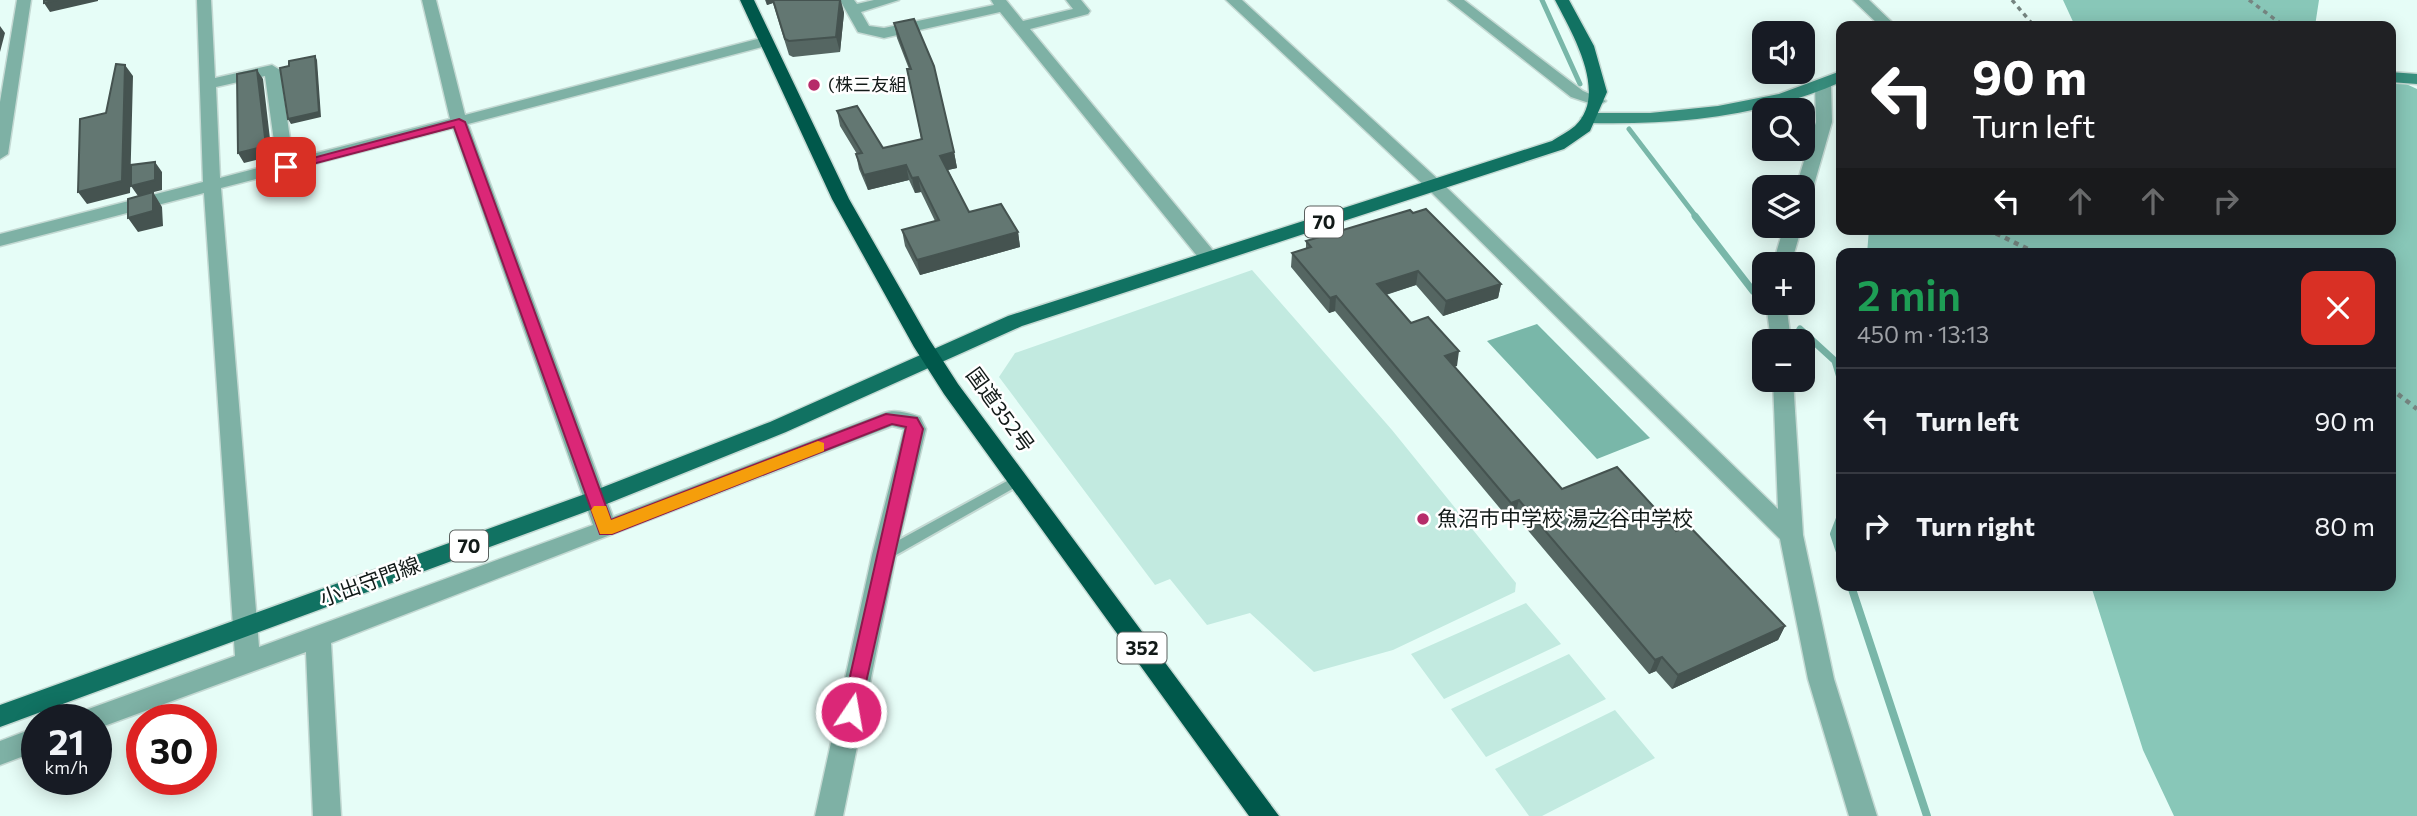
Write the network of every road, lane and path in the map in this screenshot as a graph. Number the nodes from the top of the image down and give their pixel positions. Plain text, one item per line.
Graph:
1 (24, 0) edge
2 (204, 0) edge
3 (429, 0) edge
4 (747, 0) edge
5 (892, 0) edge
6 (1073, 0) edge
7 (1233, 0) edge
8 (1455, 0) edge
9 (1562, 0) edge
10 (1860, 0) edge
11 (2012, 0) edge
12 (2249, 0) edge
13 (1003, 2) edge
14 (850, 5) edge
15 (1883, 21) edge
16 (2030, 21) edge
17 (2277, 21) edge
18 (1019, 27) junction
19 (765, 42) junction
20 (18, 46) junction
21 (0, 50) edge
22 (2396, 77) edge
23 (1836, 78) edge
24 (2417, 79) edge
25 (208, 85) junction
26 (1823, 85) junction
27 (1593, 109) junction
28 (459, 122) junction
29 (3, 123) edge
30 (0, 154) edge
31 (286, 167) junction
32 (1808, 175) edge
33 (212, 186) junction
34 (1436, 187) junction
35 (1999, 235) edge
36 (0, 240) edge
37 (2026, 248) edge
38 (1209, 258) junction
39 (930, 358) junction
40 (1784, 392) edge
41 (2396, 393) edge
42 (2417, 409) edge
43 (1018, 480) junction
44 (596, 499) junction
45 (606, 529) junction
46 (1791, 536) junction
47 (884, 555) junction
48 (244, 628) junction
49 (318, 636) junction
50 (248, 662) junction
51 (112, 712) edge
52 (0, 716) edge
53 (21, 746) edge
54 (0, 753) edge
55 (327, 816) edge
56 (830, 816) edge
57 (1265, 816) edge
58 (1863, 816) edge

1 - 20 street
2 - 25 street
3 - 28 street
4 - 19 highway, 国道352号 / 352
5 - 14 street
6 - 18 street
7 - 34 street
8 - 27 street
9 - 27 main road
10 - 15 street
11 - 16 path
12 - 17 path
13 - 14 street
13 - 18 street
18 - 38 street
19 - 28 street
19 - 39 highway, 国道352号 / 352
20 - 21 street
20 - 29 street
22 - 24 street
23 - 26 street
25 - 31 street
25 - 33 street
26 - 27 street
26 - 32 street
27 - 34 main road, 70
28 - 31 street
28 - 44 street
29 - 30 street
31 - 33 street
33 - 36 street
33 - 48 street
34 - 38 main road, 70
34 - 46 street
35 - 37 path
38 - 39 main road, 70
39 - 43 highway, 国道352号 / 352
39 - 44 main road, 小出守門線 / 70
40 - 46 street
41 - 42 path
43 - 47 lane
43 - 57 highway, 国道352号 / 352
44 - 45 street
44 - 48 main road, 小出守門線 / 70
45 - 47 street
45 - 49 street
46 - 58 street
47 - 56 street
48 - 50 street
48 - 52 main road, 小出守門線 / 70
49 - 50 street
49 - 55 street
50 - 51 street
53 - 54 street

